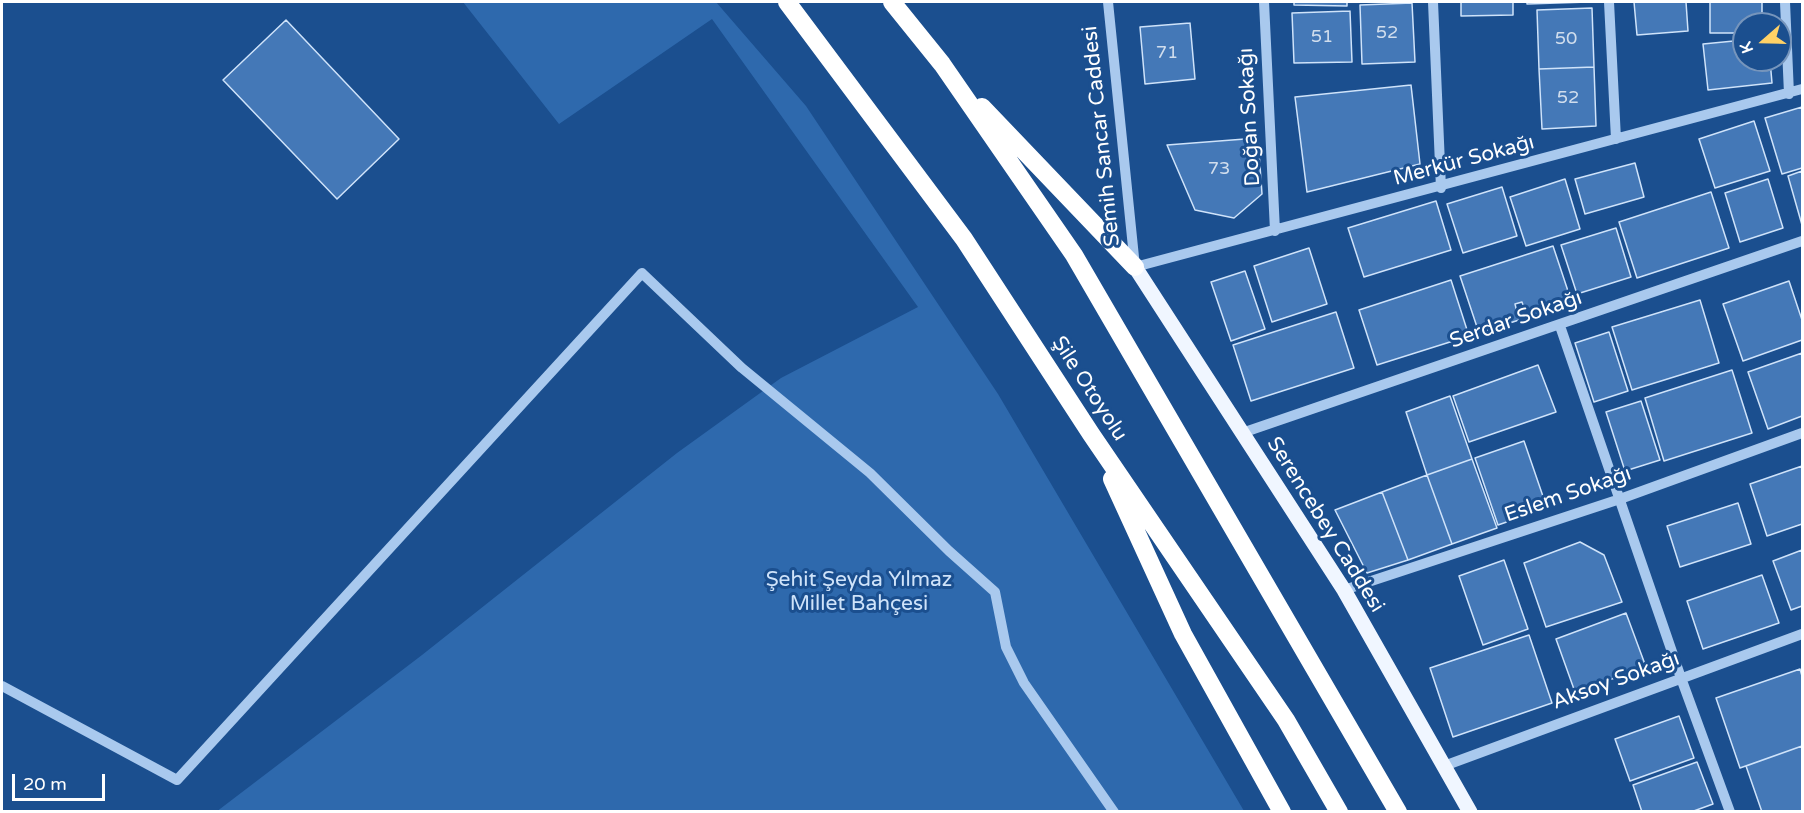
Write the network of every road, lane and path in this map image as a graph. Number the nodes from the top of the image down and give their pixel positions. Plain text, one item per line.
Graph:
1 (787, 2) edge
2 (892, 2) edge
3 (1107, 2) edge
4 (1264, 2) edge
5 (1433, 2) edge
6 (1609, 2) edge
7 (1785, 2) edge
8 (942, 64) junction
9 (1803, 89) edge
10 (1789, 94) junction
11 (1616, 139) junction
12 (1441, 188) junction
13 (1275, 231) junction
14 (1803, 241) edge
15 (1135, 267) junction
16 (1560, 326) junction
17 (1803, 433) edge
18 (1091, 434) junction
19 (1242, 434) junction
20 (1620, 499) junction
21 (1344, 590) junction
22 (1803, 634) edge
23 (1681, 678) junction
24 (2, 686) edge
25 (1444, 766) junction
26 (1114, 812) edge
27 (1282, 812) edge
28 (1340, 812) edge
29 (1398, 812) edge
30 (1470, 812) edge
31 (1730, 812) edge

1 - 18 highway, Şile Otoyolu
2 - 8 highway
3 - 15 street, Semih Sancar Caddesi
4 - 13 street, Doğan Sokağı
5 - 12 street
6 - 11 street
7 - 10 street
8 - 15 highway
8 - 29 highway
9 - 10 street, Merkür Sokağı
10 - 11 street, Merkür Sokağı
11 - 12 street, Merkür Sokağı
12 - 13 street, Merkür Sokağı
13 - 15 street, Merkür Sokağı
14 - 16 street, Serdar Sokağı
15 - 19 main road, Serencebey Caddesi
16 - 19 street, Serdar Sokağı
16 - 20 street
17 - 20 street, Eslem Sokağı
18 - 27 highway
18 - 28 highway, Şile Otoyolu
19 - 21 main road, Serencebey Caddesi
20 - 21 street, Eslem Sokağı
20 - 23 street
21 - 25 main road, Serencebey Caddesi
22 - 23 street, Aksoy Sokağı
23 - 25 street, Aksoy Sokağı
23 - 31 street
24 - 26 street
25 - 30 main road, Serencebey Caddesi

